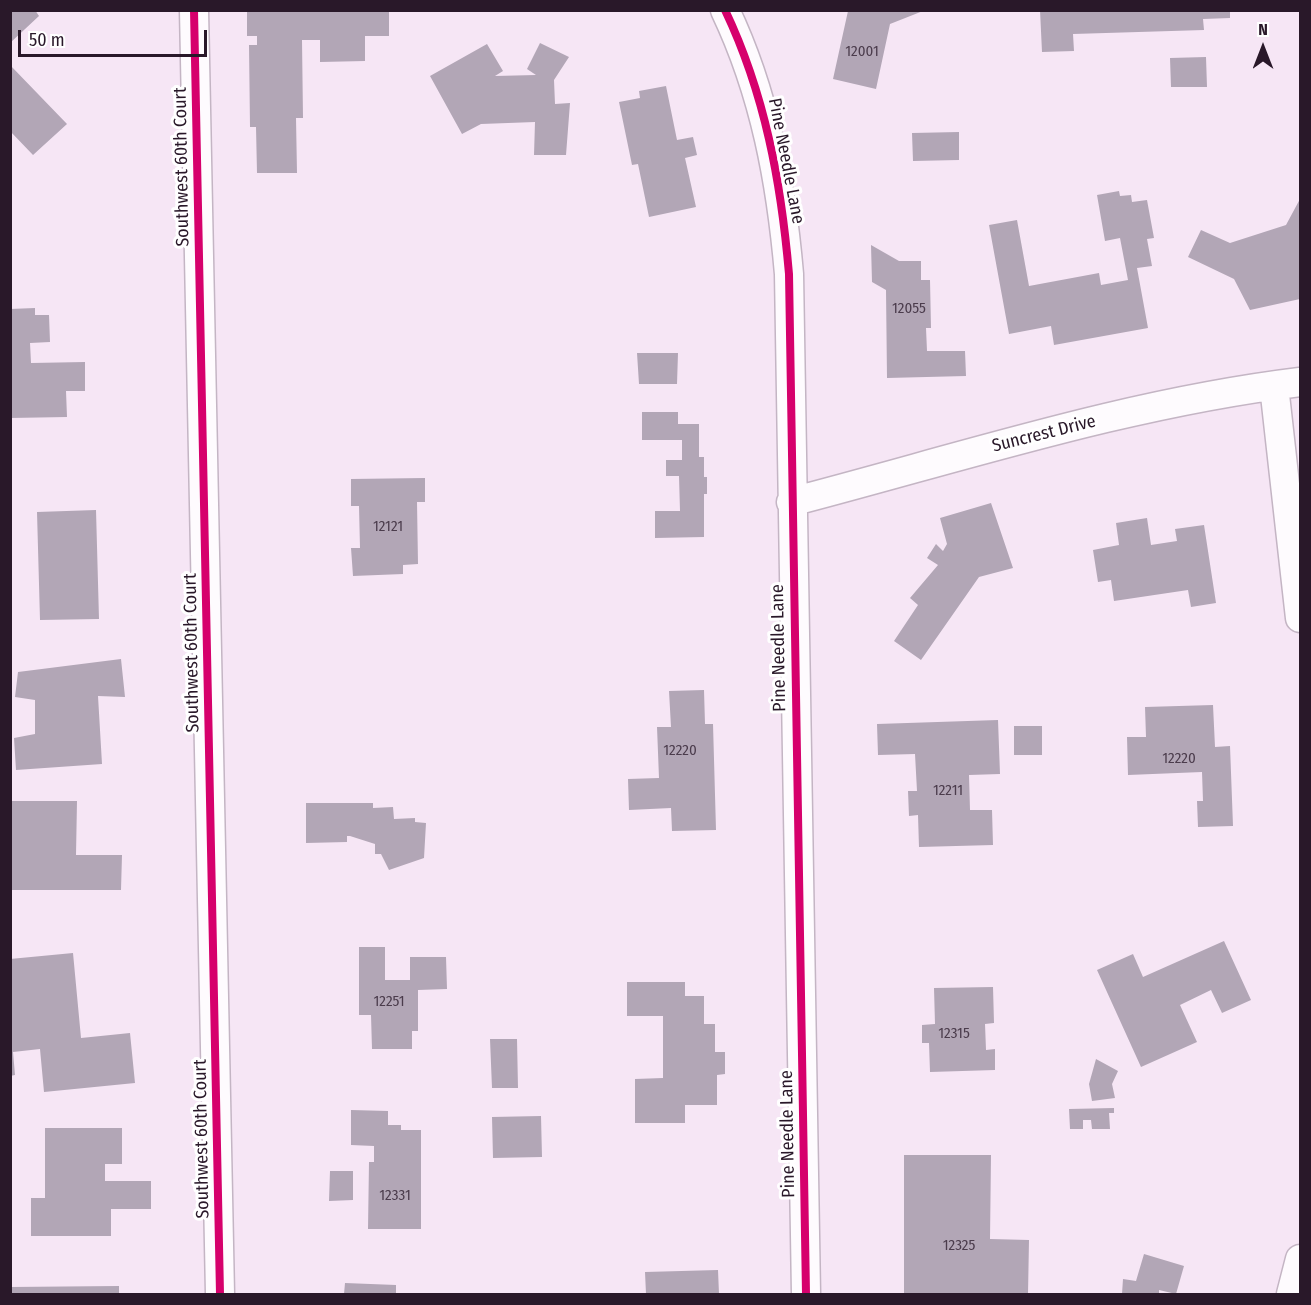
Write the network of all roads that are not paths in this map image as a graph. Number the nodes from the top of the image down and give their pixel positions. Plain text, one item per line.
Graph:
1 (194, 10) edge
2 (725, 10) edge
3 (1287, 384) edge
4 (791, 502) junction
5 (1300, 618) edge
6 (1300, 1259) edge
7 (220, 1294) edge
8 (806, 1294) edge
9 (1290, 1294) edge

1 - 7 street, Southwest 60th Court
2 - 4 street, Pine Needle Lane
3 - 4 street, Suncrest Drive
3 - 5 street
4 - 8 street, Pine Needle Lane
6 - 9 street

